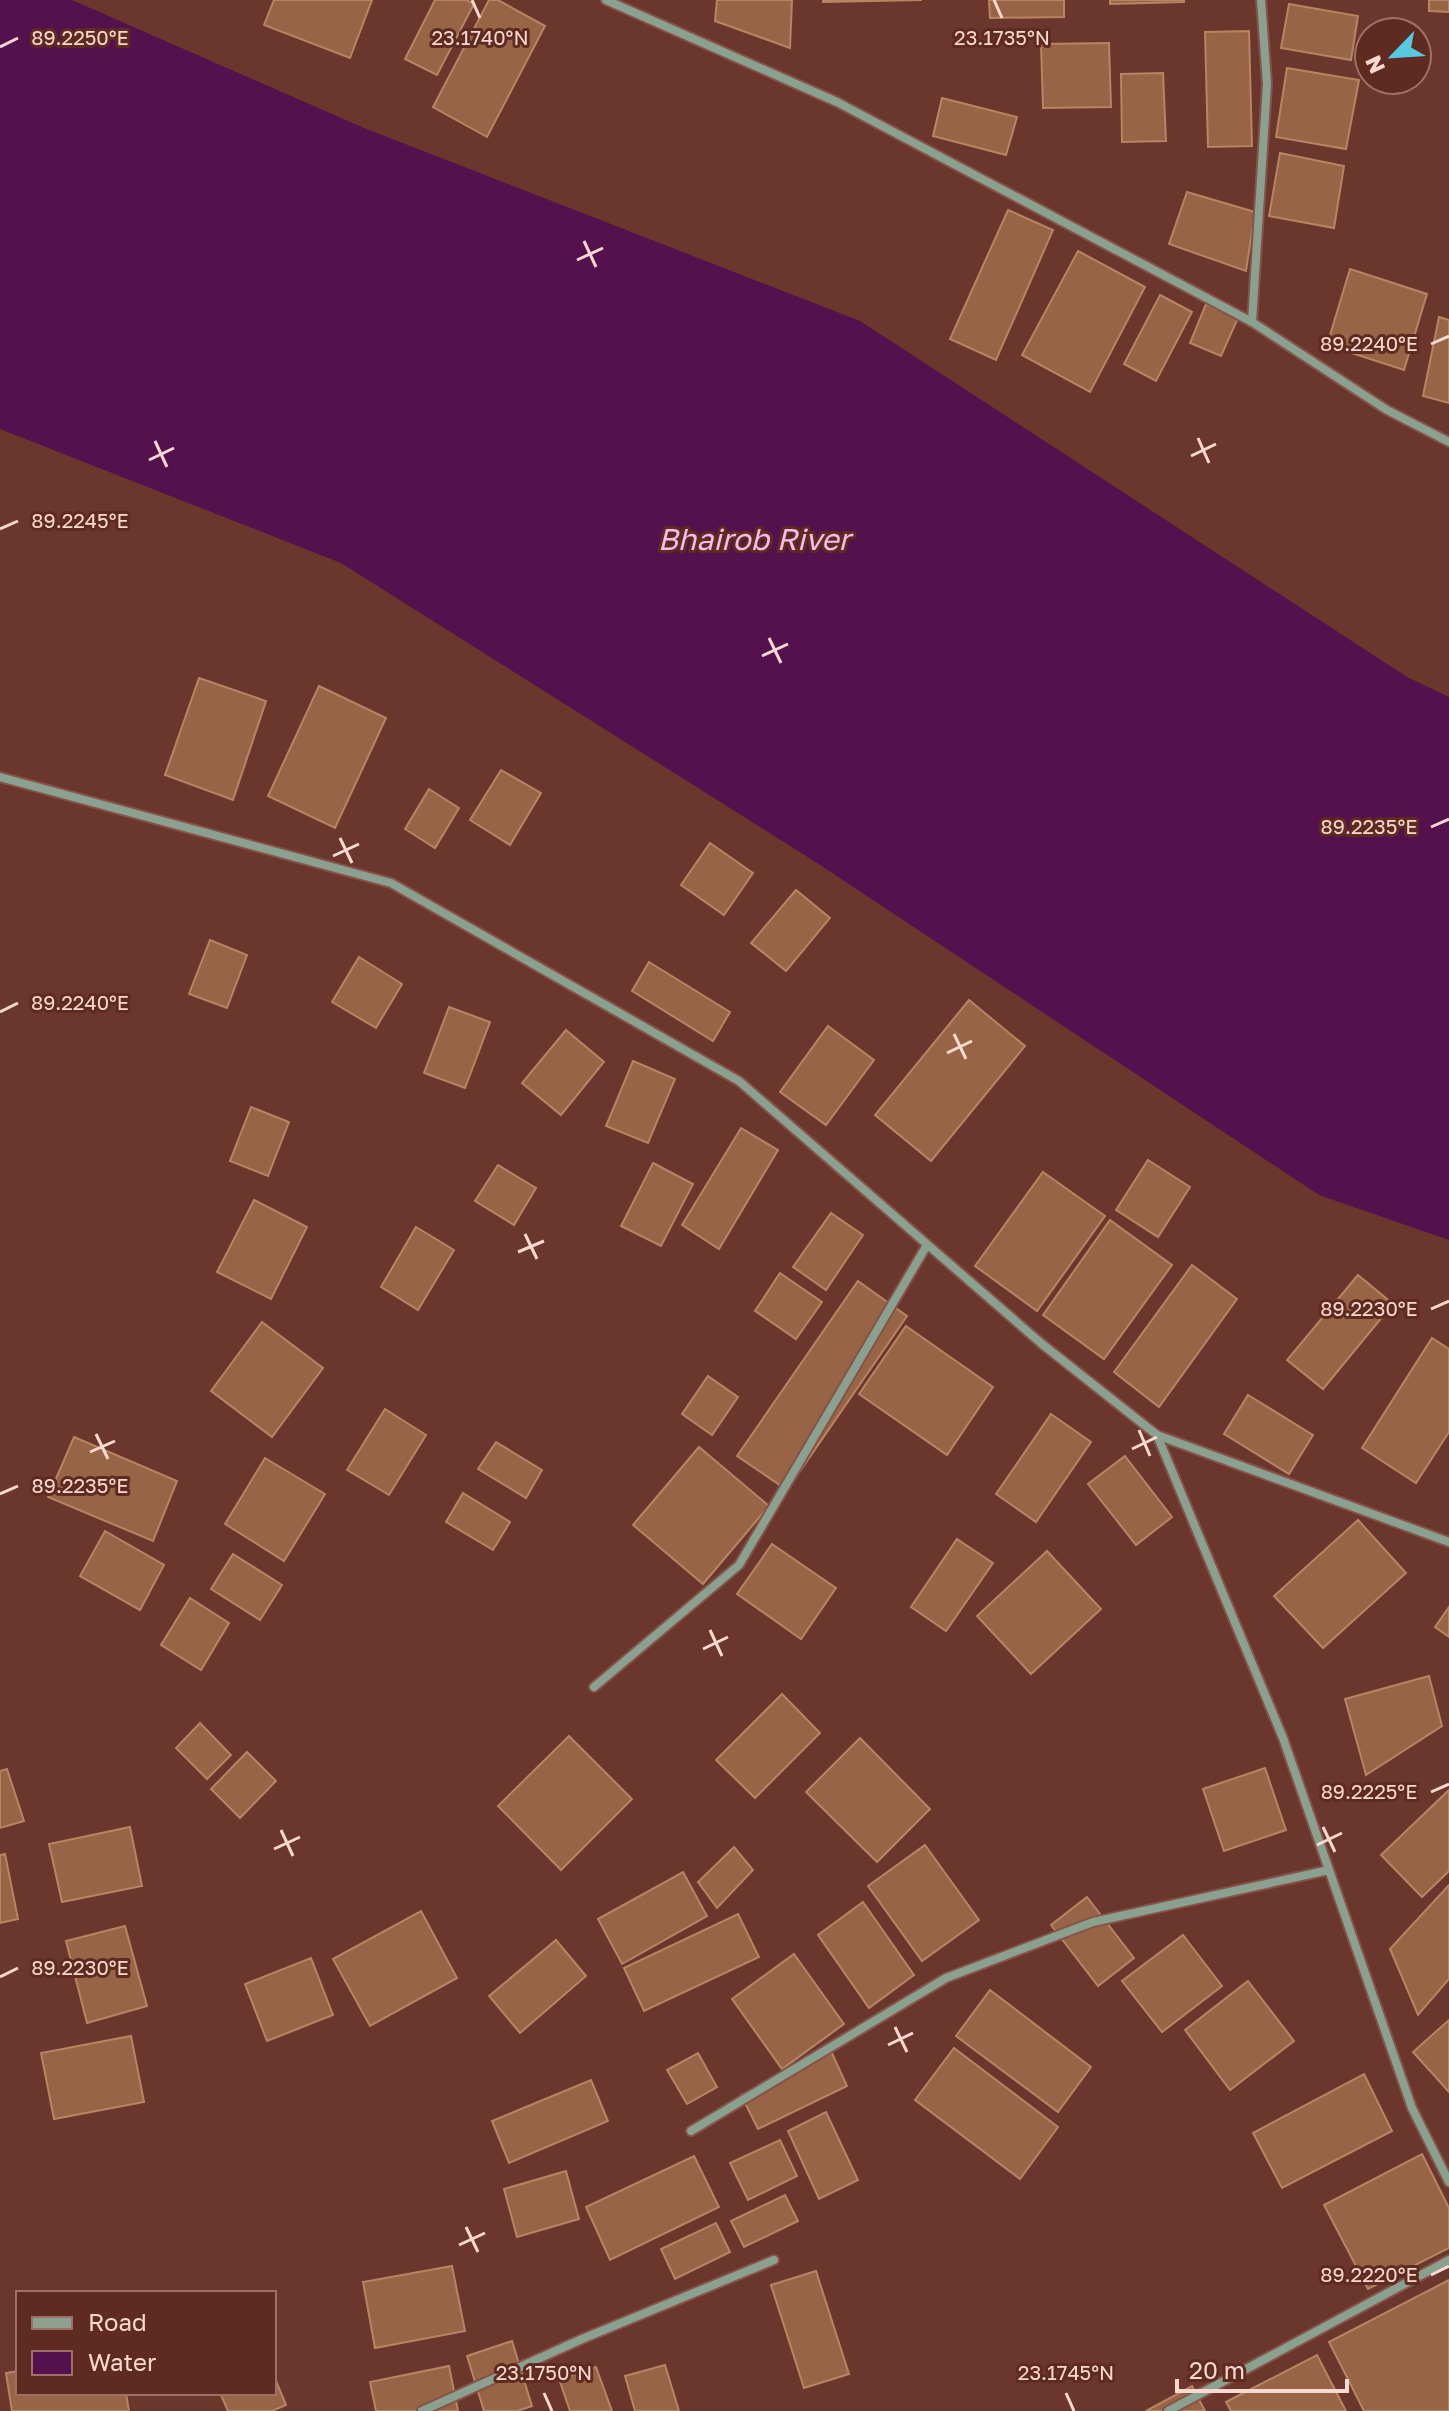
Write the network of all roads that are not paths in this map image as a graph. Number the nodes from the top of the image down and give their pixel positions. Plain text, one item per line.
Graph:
1 (606, 0) edge
2 (1261, 0) edge
3 (1252, 322) junction
4 (1449, 442) edge
5 (0, 777) edge
6 (927, 1245) junction
7 (1157, 1435) junction
8 (1449, 1542) edge
9 (594, 1687) dead end
10 (1329, 1870) junction
11 (691, 2131) dead end
12 (1449, 2182) edge
13 (774, 2260) dead end
14 (1449, 2260) edge
15 (422, 2411) edge
16 (1168, 2411) edge

1 - 3 street
2 - 3 street
3 - 4 street
5 - 6 street
6 - 7 street
6 - 9 street
7 - 8 street
7 - 10 street
10 - 11 street
10 - 12 street
13 - 15 street
14 - 16 street

